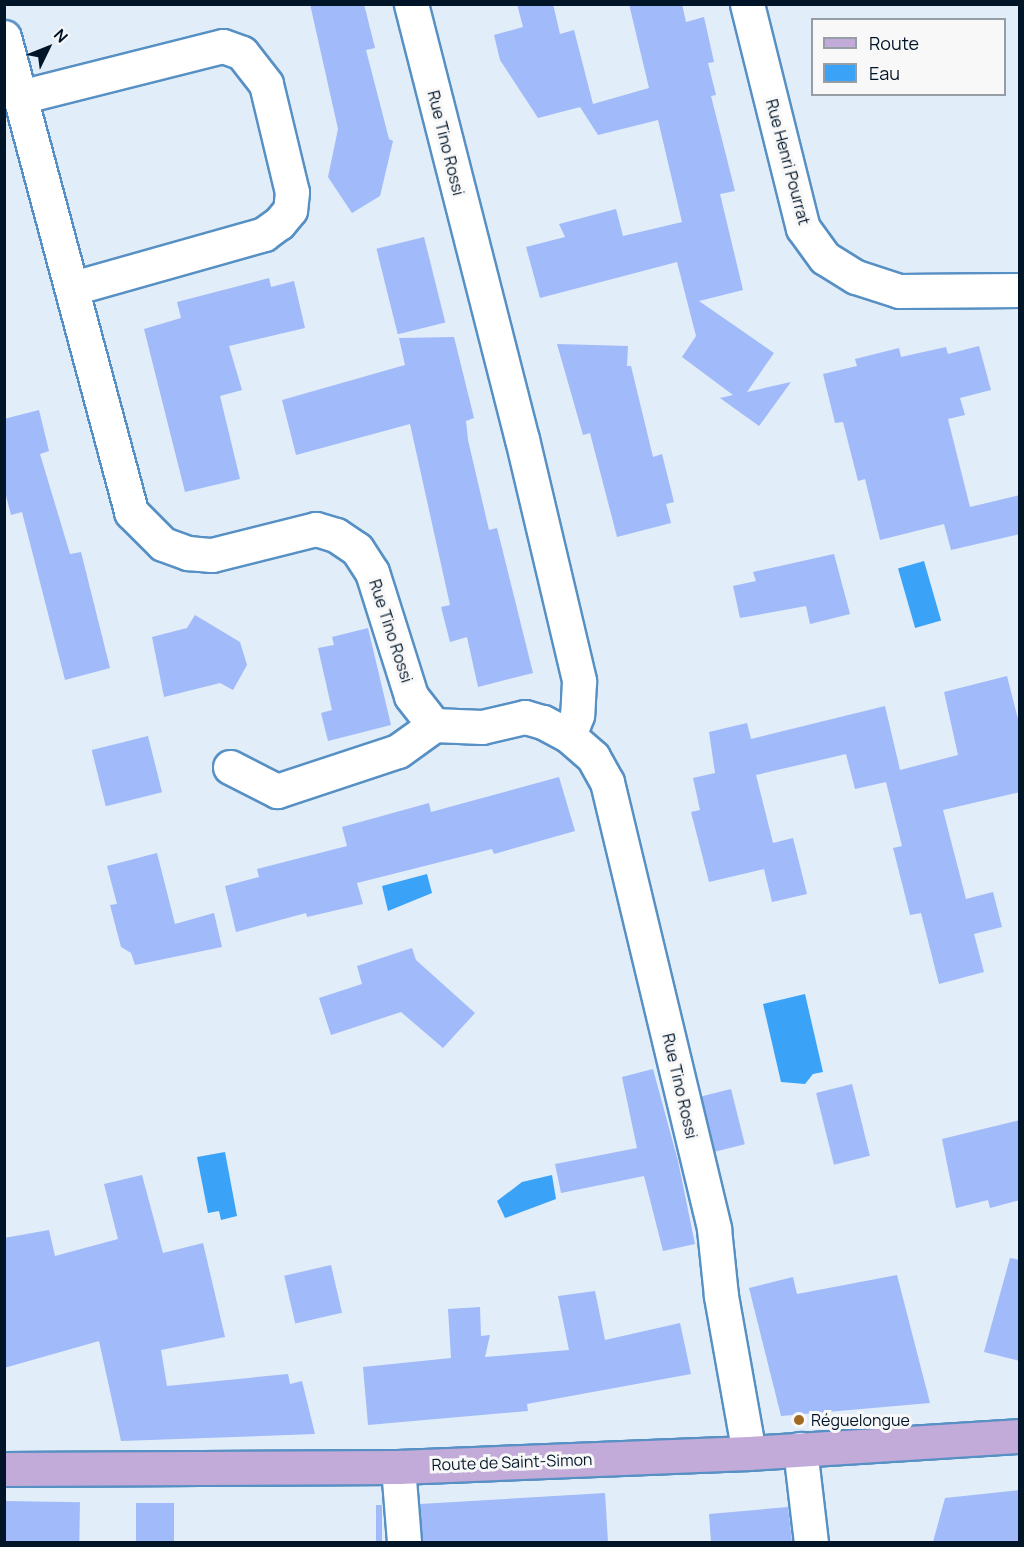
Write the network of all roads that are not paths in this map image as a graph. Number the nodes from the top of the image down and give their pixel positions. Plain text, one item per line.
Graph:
1 (411, 4) edge
2 (747, 4) edge
3 (4, 37) edge
4 (20, 97) junction
5 (73, 288) junction
6 (1020, 290) edge
7 (435, 724) junction
8 (570, 736) junction
9 (230, 767) dead end
10 (1020, 1436) edge
11 (800, 1449) junction
12 (749, 1453) junction
13 (398, 1467) junction
14 (4, 1469) edge
15 (404, 1542) edge
16 (811, 1542) edge

1 - 8 street, Rue Tino Rossi
2 - 6 street, Rue Henri Pourrat
3 - 4 street, Rue Tino Rossi
4 - 5 street, Rue Tino Rossi
4 - 5 street
5 - 7 street, Rue Tino Rossi
7 - 8 street, Rue Tino Rossi
7 - 9 street
8 - 12 street, Rue Tino Rossi
10 - 11 main road, Route de Saint-Simon
11 - 12 main road, Route de Saint-Simon
11 - 16 street
12 - 13 main road, Route de Saint-Simon
13 - 14 main road, Route de Saint-Simon
13 - 15 street

